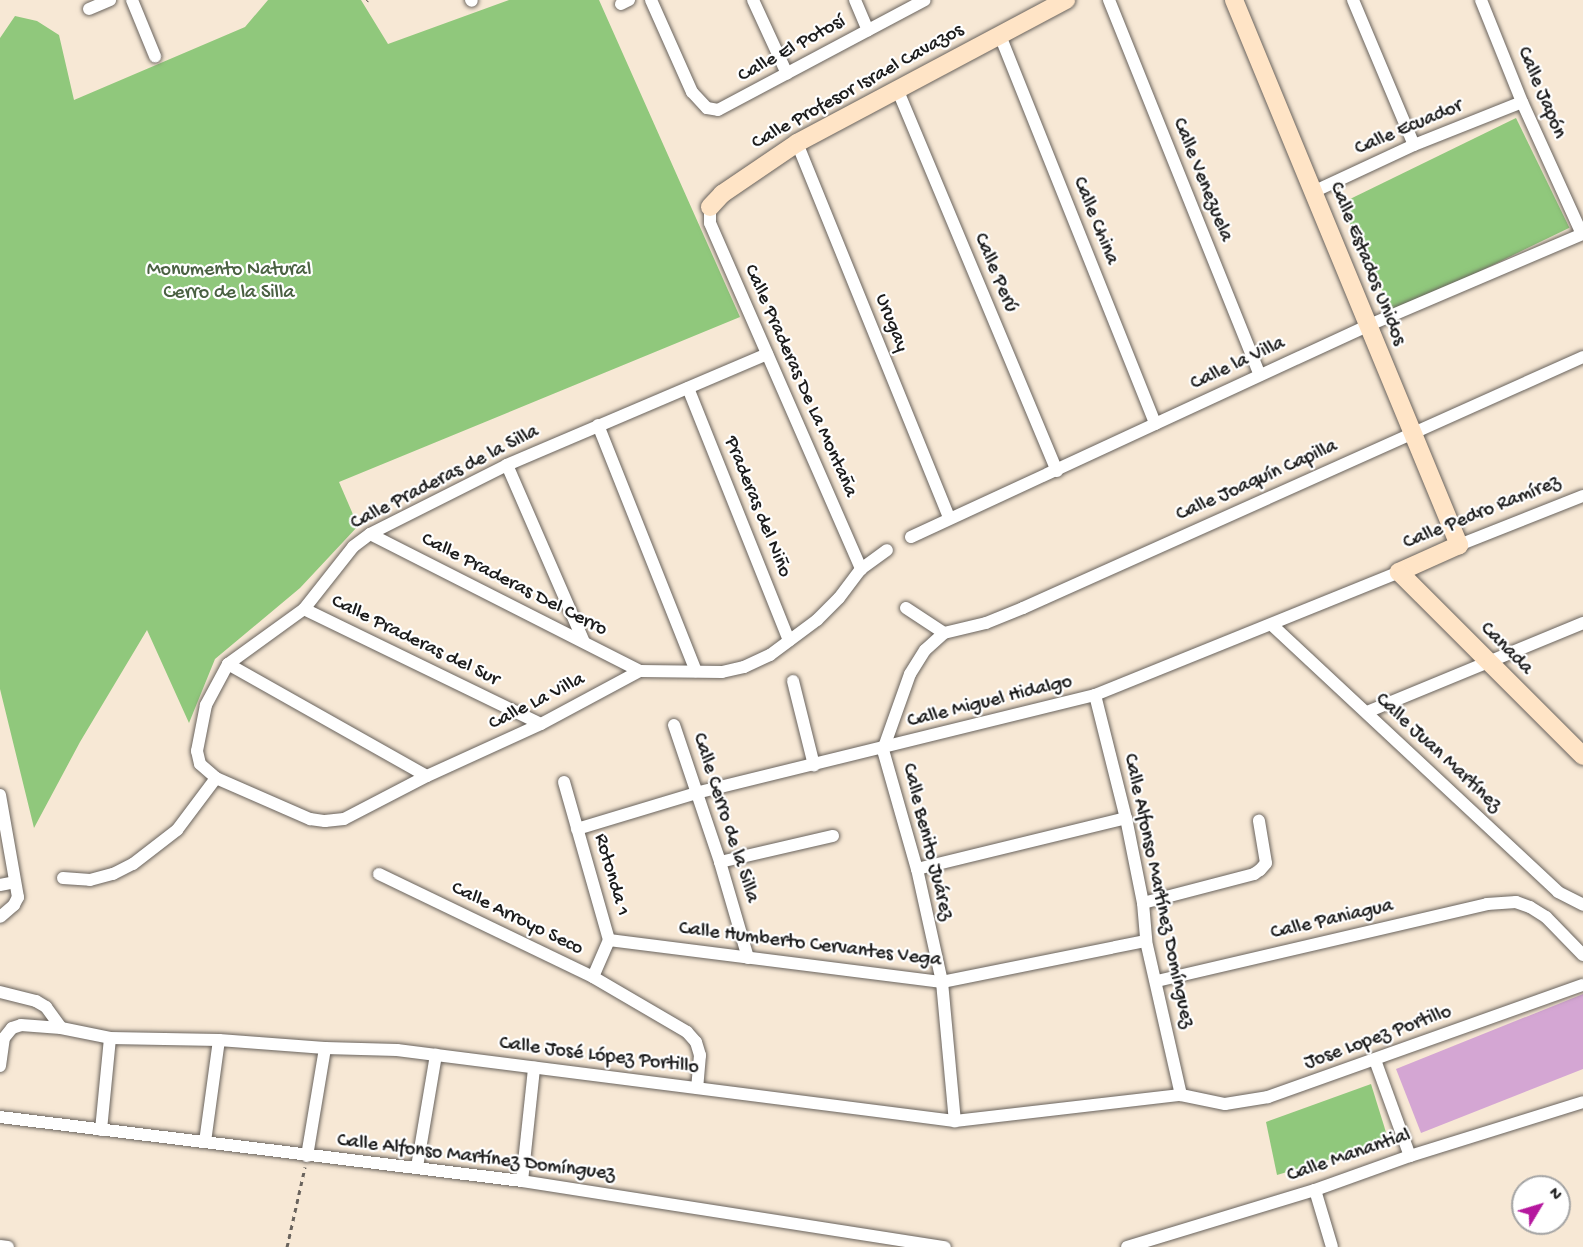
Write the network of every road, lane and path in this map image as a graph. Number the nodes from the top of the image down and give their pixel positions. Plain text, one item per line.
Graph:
1 (110, 0) edge
2 (132, 0) edge
3 (651, 0) edge
4 (753, 0) edge
5 (855, 0) edge
6 (925, 0) edge
7 (1066, 0) edge
8 (1109, 0) edge
9 (1234, 0) edge
10 (1353, 0) edge
11 (1481, 0) edge
12 (90, 9) dead end
13 (868, 30) junction
14 (999, 33) junction
15 (155, 56) dead end
16 (787, 74) junction
17 (898, 91) junction
18 (1522, 102) junction
19 (797, 143) junction
20 (1414, 145) junction
21 (1313, 192) junction
22 (710, 207) joint
23 (1583, 234) edge
24 (1367, 326) junction
25 (767, 354) junction
26 (1583, 357) edge
27 (1260, 375) junction
28 (688, 388) junction
29 (1155, 424) junction
30 (598, 425) junction
31 (1414, 432) junction
32 (507, 465) junction
33 (1056, 471) junction
34 (1583, 496) edge
35 (949, 518) junction
36 (369, 534) junction
37 (911, 537) dead end
38 (1459, 545) junction
39 (887, 550) dead end
40 (861, 569) junction
41 (1399, 572) junction
42 (906, 608) dead end
43 (304, 609) junction
44 (1583, 623) edge
45 (1272, 625) junction
46 (944, 633) junction
47 (789, 641) junction
48 (584, 642) junction
49 (1486, 661) junction
50 (228, 664) junction
51 (640, 671) junction
52 (696, 671) junction
53 (794, 681) dead end
54 (1095, 696) junction
55 (1367, 712) junction
56 (541, 724) junction
57 (674, 725) dead end
58 (884, 750) junction
59 (197, 751) joint
60 (1583, 756) edge
61 (814, 765) junction
62 (426, 776) junction
63 (216, 778) junction
64 (564, 782) dead end
65 (696, 793) junction
66 (0, 795) edge
67 (1126, 818) junction
68 (1259, 821) dead end
69 (577, 829) junction
70 (832, 836) dead end
71 (720, 862) junction
72 (917, 869) junction
73 (379, 874) dead end
74 (63, 878) dead end
75 (15, 882) junction
76 (0, 885) edge
77 (1143, 903) junction
78 (1582, 905) edge
79 (0, 917) edge
80 (609, 940) junction
81 (1146, 941) junction
82 (1583, 955) edge
83 (748, 958) junction
84 (593, 977) junction
85 (1157, 981) junction
86 (942, 982) junction
87 (1583, 985) edge
88 (0, 992) edge
89 (61, 1028) junction
90 (110, 1038) junction
91 (219, 1040) junction
92 (325, 1048) junction
93 (436, 1055) junction
94 (1375, 1060) junction
95 (0, 1066) edge
96 (534, 1068) junction
97 (697, 1088) junction
98 (1181, 1095) junction
99 (1583, 1102) edge
100 (0, 1117) edge
101 (955, 1121) junction
102 (101, 1130) junction
103 (205, 1142) junction
104 (307, 1156) junction
105 (1410, 1156) junction
106 (417, 1167) junction
107 (522, 1180) junction
108 (1315, 1190) junction
109 (0, 1246) edge
110 (8, 1247) edge
111 (287, 1247) edge
112 (945, 1247) edge
113 (1127, 1247) edge
114 (1332, 1247) edge

1 - 12 street
2 - 15 street
3 - 16 street, Calle El Potosí
4 - 16 street
5 - 13 street
6 - 13 street, Calle El Potosí
7 - 14 street, Calle Profesor Israel Cavazos
8 - 27 street, Calle Venezuela
9 - 21 street, Calle Estados Unidos
10 - 20 street
11 - 18 street, Calle Japón
13 - 16 street, Calle El Potosí
14 - 17 street, Calle Profesor Israel Cavazos
14 - 29 street, Calle China
17 - 19 street, Calle Profesor Israel Cavazos
17 - 33 street, Calle Perú
18 - 20 street, Calle Ecuador
18 - 23 street, Calle Japón
19 - 22 street, Calle Profesor Israel Cavazos
19 - 35 street, Urugay
20 - 21 street, Calle Ecuador
21 - 24 street, Calle Estados Unidos
22 - 25 street, Calle Praderas De La Montaña
23 - 24 street, Calle la Villa
24 - 27 street, Calle la Villa
24 - 31 street, Calle Estados Unidos
25 - 28 street, Calle Praderas de la Silla
25 - 40 street, Calle Praderas De La Montaña
26 - 31 street, Calle Joaquín Capilla
27 - 29 street, Calle la Villa
28 - 30 street, Calle Praderas de la Silla
28 - 47 street, Praderas del Niño
29 - 33 street, Calle la Villa
30 - 32 street, Calle Praderas de la Silla
30 - 52 street
31 - 38 street, Calle Estados Unidos
31 - 46 street, Calle Joaquín Capilla
32 - 36 street, Calle Praderas de la Silla
32 - 48 street
33 - 35 street, Calle la Villa
34 - 38 street, Calle Pedro Ramírez
35 - 37 street, Calle la Villa
36 - 43 street, Calle Praderas de la Silla
36 - 48 street, Calle Praderas Del Cerro
38 - 41 street, Calle Pedro Ramírez
39 - 40 street, Calle La Villa
40 - 47 street, Calle La Villa
41 - 45 street, Calle Miguel Hidalgo
41 - 49 street, Canada
42 - 46 street
43 - 50 street, Calle Praderas de la Silla
43 - 56 street, Calle Praderas del Sur
44 - 49 street
45 - 54 street, Calle Miguel Hidalgo
45 - 55 street, Calle Juan Martínez
46 - 58 street, Calle Benito Juárez
47 - 52 street, Calle La Villa
48 - 51 street, Calle Praderas Del Cerro
49 - 55 street
49 - 60 street, Canada
50 - 59 street, Calle Praderas de la Silla
50 - 62 street
51 - 52 street, Calle La Villa
51 - 56 street, Calle La Villa
53 - 61 street
54 - 58 street, Calle Miguel Hidalgo
54 - 67 street, Calle Alfonso Martínez Domínguez
55 - 78 street, Calle Juan Martínez
56 - 62 street, Calle La Villa
57 - 65 street, Calle Cerro de la Silla
58 - 61 street, Calle Miguel Hidalgo
58 - 72 street, Calle Benito Juárez
59 - 63 street, Calle La Villa
61 - 65 street, Calle Miguel Hidalgo
62 - 63 street, Calle La Villa
63 - 74 street
64 - 69 street, Rotonda 1
65 - 69 street, Calle Miguel Hidalgo
65 - 71 street, Calle Cerro de la Silla
66 - 75 street
67 - 72 street
67 - 77 street, Calle Alfonso Martínez Domínguez
68 - 77 street
69 - 80 street, Rotonda 1
70 - 71 street
71 - 83 street, Calle Cerro de la Silla
72 - 86 street, Calle Benito Juárez
73 - 84 street, Calle Arroyo Seco
75 - 76 street
75 - 79 street
77 - 81 street, Calle Alfonso Martínez Domínguez
80 - 83 street, Calle Humberto Cervantes Vega
80 - 84 street, Rotonda 1
81 - 85 street, Calle Alfonso Martínez Domínguez
81 - 86 street, Calle Humberto Cervantes Vega
82 - 85 street, Calle Paniagua
83 - 86 street, Calle Humberto Cervantes Vega
84 - 97 street, Calle Arroyo Seco
85 - 98 street, Calle Alfonso Martínez Domínguez
86 - 101 street, Calle Benito Juárez
87 - 94 street, Jose Lopez Portillo
88 - 89 street
89 - 90 street, Calle José López Portillo
89 - 95 street, Calle José López Portillo
90 - 91 street, Calle José López Portillo
90 - 102 street
91 - 92 street, Calle José López Portillo
91 - 103 street
92 - 93 street, Calle José López Portillo
92 - 104 street
93 - 96 street, Calle José López Portillo
93 - 106 street
94 - 98 street, Jose Lopez Portillo
94 - 105 street
96 - 97 street, Calle José López Portillo
96 - 107 street
97 - 101 street, Calle José López Portillo
98 - 101 street, Calle José López Portillo
99 - 105 street, Calle Manantial
100 - 102 street, Calle Alfonso Martínez Domínguez
102 - 103 street, Calle Alfonso Martínez Domínguez
103 - 104 street, Calle Alfonso Martínez Domínguez
104 - 106 street, Calle Alfonso Martínez Domínguez
104 - 111 path
105 - 108 street, Calle Manantial
106 - 107 street, Calle Alfonso Martínez Domínguez
107 - 112 street, Calle Alfonso Martínez Domínguez
108 - 113 street, Calle Manantial
108 - 114 street
109 - 110 street

